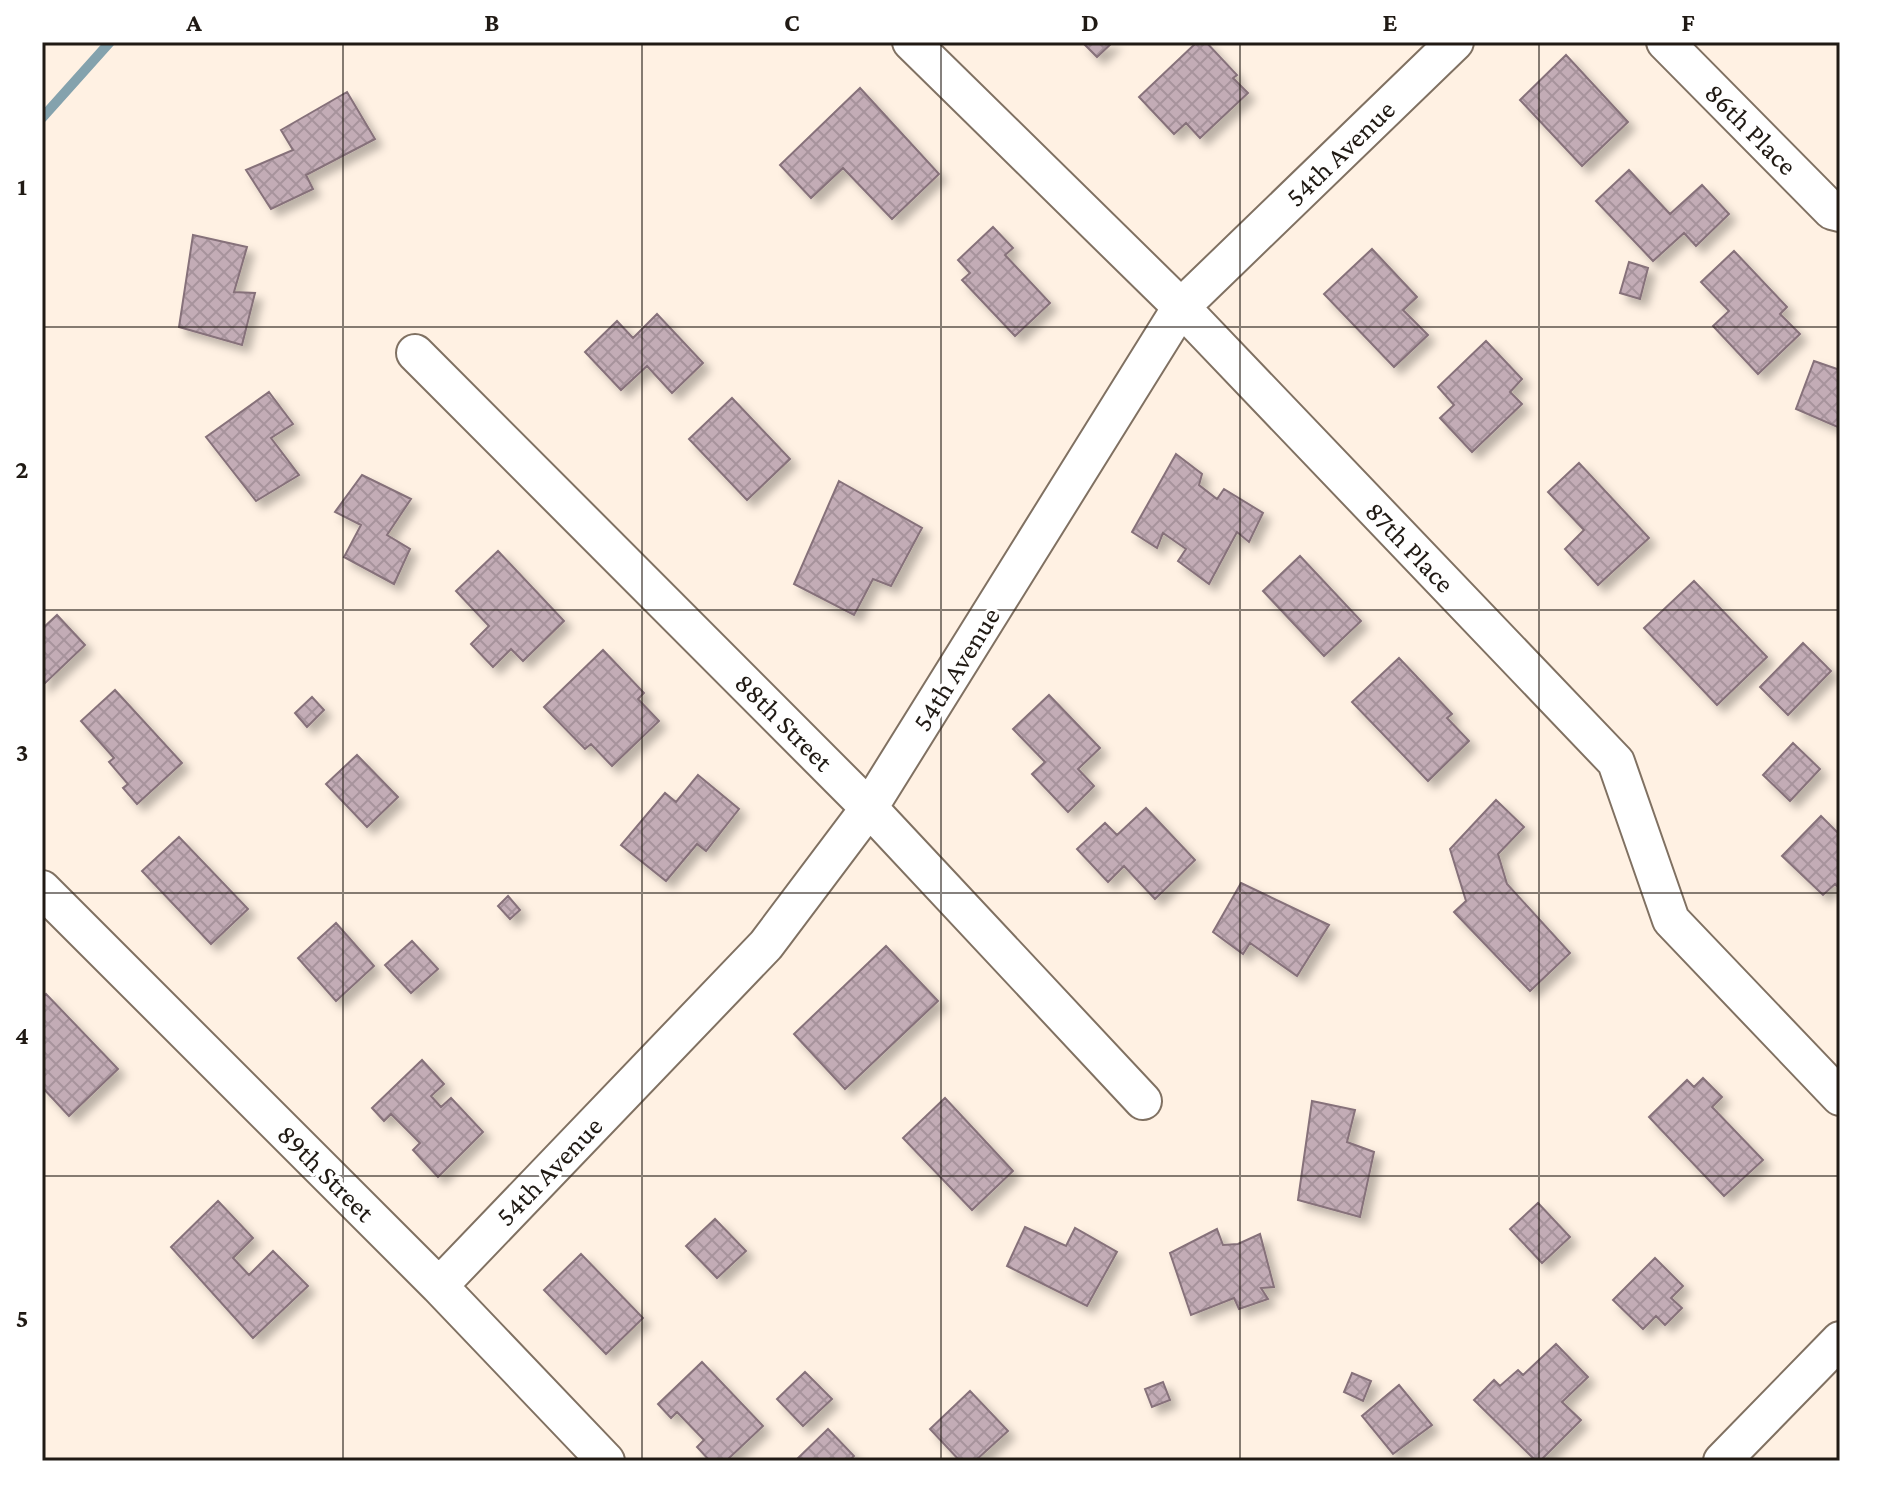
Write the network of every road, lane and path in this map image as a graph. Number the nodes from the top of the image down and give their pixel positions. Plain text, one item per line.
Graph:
1 (911, 42) edge
2 (1455, 42) edge
3 (1665, 42) edge
4 (1840, 213) edge
5 (1181, 307) junction
6 (415, 353) dead end
7 (869, 808) junction
8 (42, 889) edge
9 (1840, 1097) edge
10 (1143, 1101) dead end
11 (439, 1286) junction
12 (1840, 1340) edge
13 (606, 1461) edge
14 (1722, 1461) edge

1 - 5 street, 87th Place
2 - 5 street, 54th Avenue
3 - 4 street, 86th Place
5 - 7 street, 54th Avenue
5 - 9 street, 87th Place
6 - 7 street, 88th Street
7 - 10 street, 88th Street
7 - 11 street, 54th Avenue
8 - 11 street, 89th Street
11 - 13 street, 89th Street
12 - 14 street

